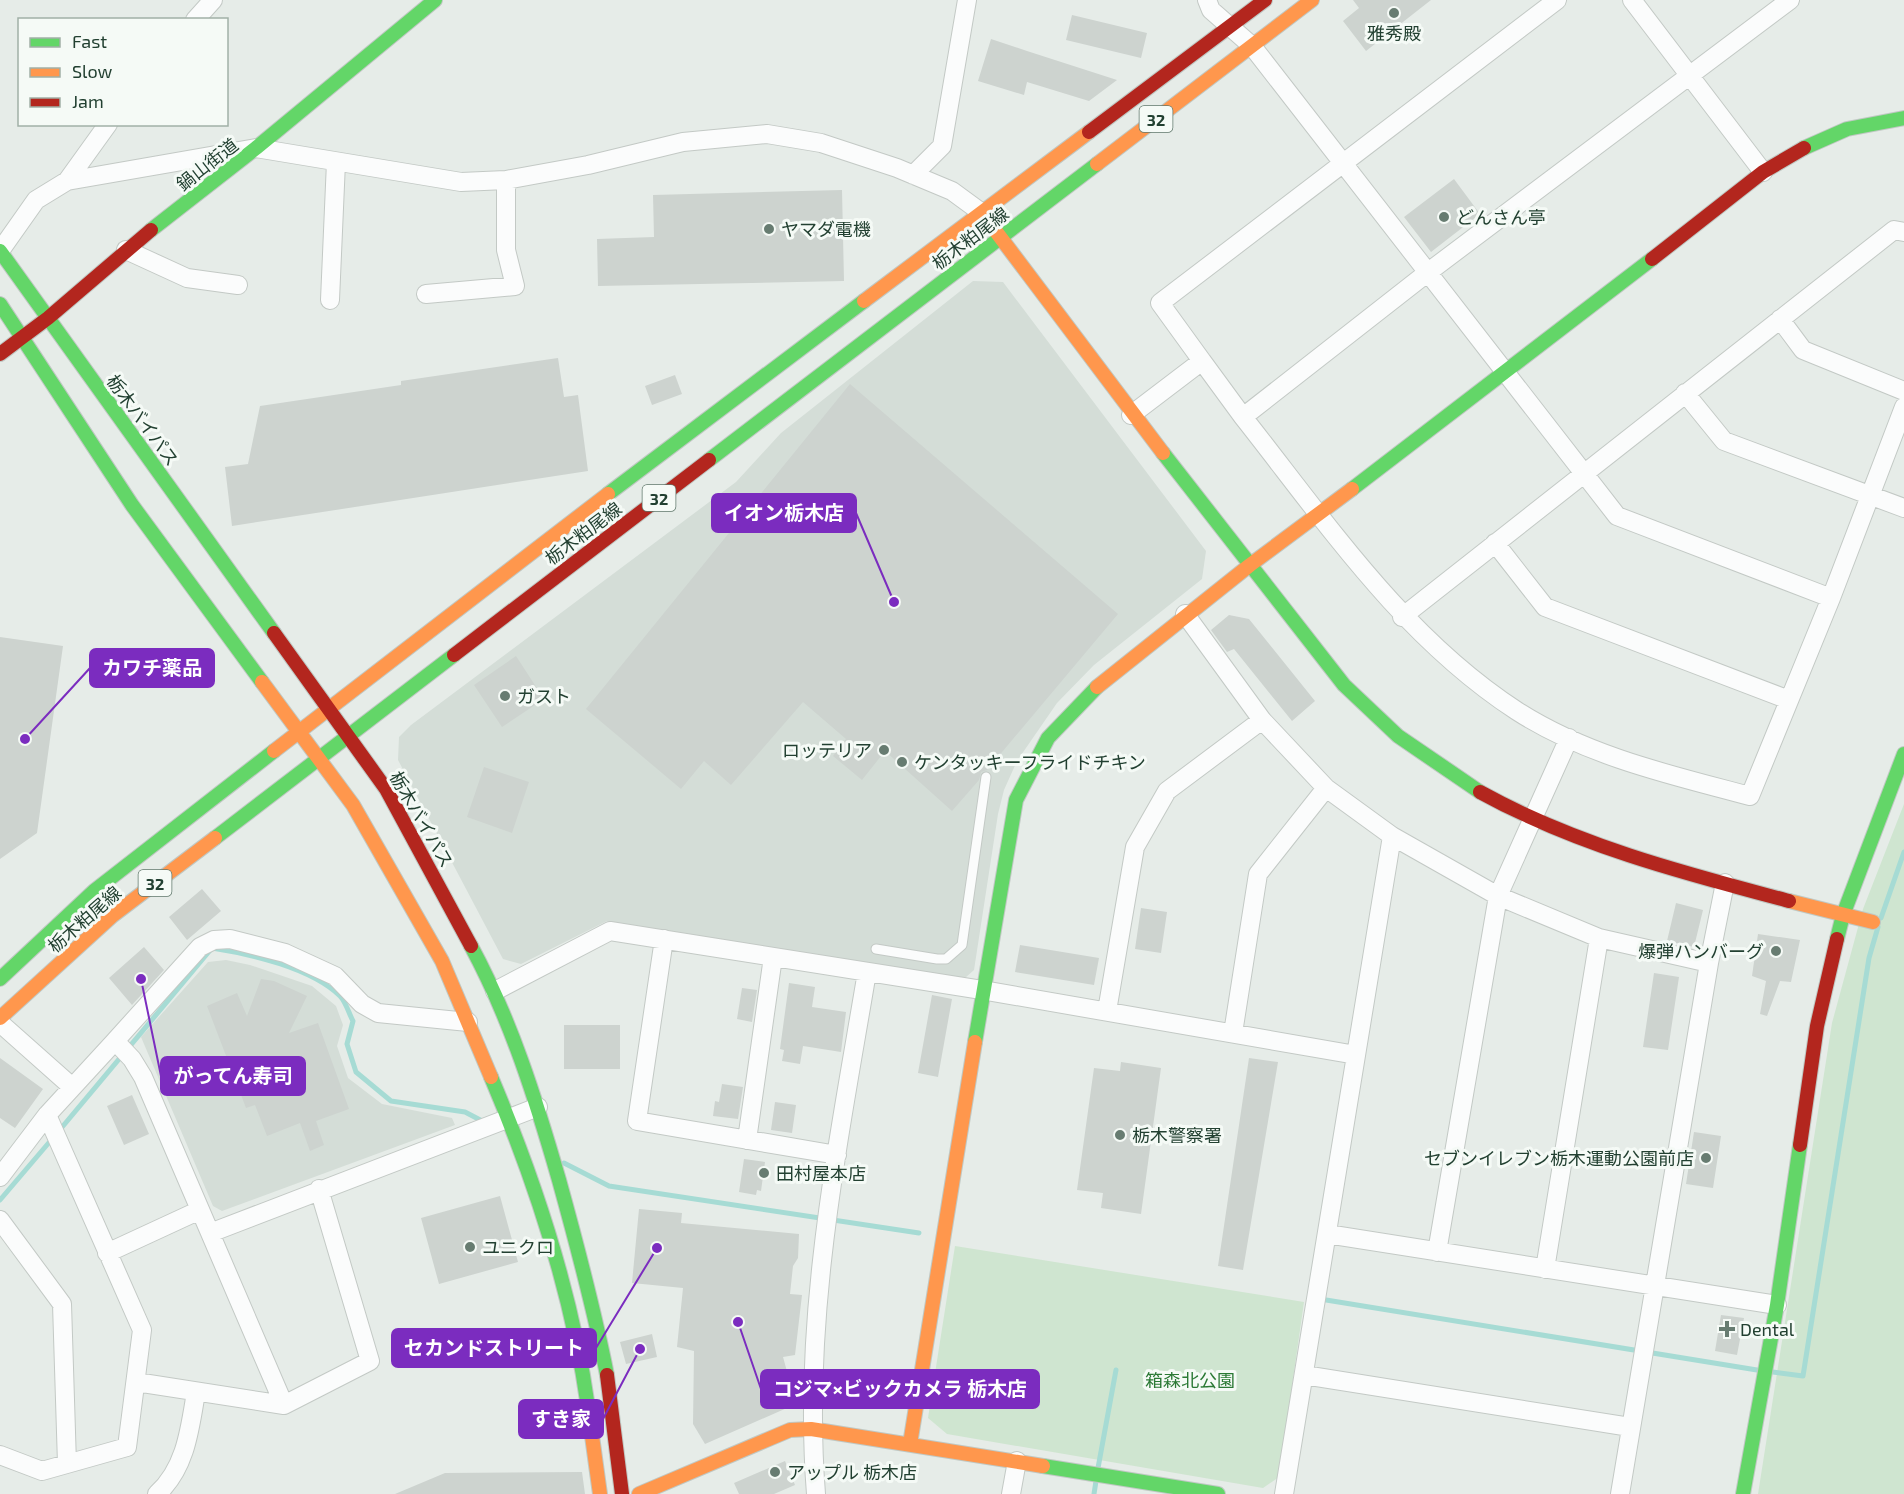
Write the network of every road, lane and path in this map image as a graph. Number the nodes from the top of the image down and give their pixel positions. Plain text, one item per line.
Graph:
1 (213, 0) edge
2 (435, 0) edge
3 (967, 0) edge
4 (1207, 0) edge
5 (1265, 0) edge
6 (1312, 0) edge
7 (1557, 0) edge
8 (1632, 0) edge
9 (1790, 0) edge
10 (197, 18) edge
11 (1230, 27) junction
12 (1252, 46) junction
13 (1689, 75) junction
14 (1904, 118) edge
15 (107, 126) edge
16 (256, 148) junction
17 (336, 162) junction
18 (1343, 163) junction
19 (1762, 172) junction
20 (913, 175) junction
21 (506, 180) junction
22 (67, 181) junction
23 (982, 213) junction
24 (1904, 232) edge
25 (1000, 238) junction
26 (126, 250) junction
27 (0, 251) edge
28 (1427, 273) junction
29 (237, 285) dead end
30 (426, 294) dead end
31 (330, 300) dead end
32 (0, 304) edge
33 (48, 318) junction
34 (1780, 319) junction
35 (22, 338) junction
36 (0, 354) edge
37 (1202, 361) junction
38 (1505, 374) junction
39 (1904, 391) edge
40 (1685, 393) junction
41 (1904, 407) edge
42 (1131, 415) junction
43 (1243, 417) junction
44 (1582, 473) junction
45 (1870, 494) junction
46 (1904, 508) edge
47 (1318, 513) junction
48 (1495, 543) junction
49 (1250, 565) junction
50 (1831, 598) junction
51 (1185, 614) junction
52 (1402, 617) junction
53 (1789, 700) junction
54 (329, 710) junction
55 (1262, 720) junction
56 (299, 732) junction
57 (348, 736) junction
58 (1569, 738) junction
59 (1904, 754) edge
60 (318, 758) junction
61 (986, 777) dead end
62 (1326, 788) junction
63 (1533, 819) junction
64 (1392, 836) junction
65 (1725, 884) junction
66 (1498, 896) junction
67 (1843, 915) junction
68 (1873, 922) dead end
69 (1599, 938) junction
70 (664, 939) junction
71 (876, 949) dead end
72 (773, 957) junction
73 (1709, 963) junction
74 (867, 972) junction
75 (0, 979) edge
76 (982, 990) junction
77 (495, 991) junction
78 (1107, 1011) junction
79 (0, 1018) edge
80 (468, 1022) junction
81 (0, 1023) edge
82 (1233, 1033) junction
83 (116, 1041) junction
84 (1356, 1054) junction
85 (71, 1086) junction
86 (538, 1107) junction
87 (47, 1115) junction
88 (509, 1119) junction
89 (747, 1140) junction
90 (837, 1155) junction
91 (0, 1177) edge
92 (320, 1189) junction
93 (200, 1210) junction
94 (0, 1220) edge
95 (210, 1233) junction
96 (1327, 1234) junction
97 (107, 1252) junction
98 (1437, 1252) junction
99 (1545, 1269) junction
100 (1654, 1285) junction
101 (1777, 1305) junction
102 (1304, 1375) junction
103 (136, 1382) junction
104 (196, 1392) junction
105 (284, 1405) junction
106 (1630, 1427) junction
107 (811, 1429) junction
108 (910, 1444) junction
109 (0, 1455) edge
110 (1017, 1461) junction
111 (67, 1464) junction
112 (157, 1494) edge
113 (600, 1494) edge
114 (622, 1494) edge
115 (639, 1494) edge
116 (816, 1494) edge
117 (1011, 1494) edge
118 (1218, 1494) edge
119 (1284, 1494) edge
120 (1620, 1494) edge
121 (1743, 1494) edge

1 - 10 street
2 - 16 main road, 鍋山街道
3 - 20 street
4 - 11 street
5 - 11 main road, 栃木粕尾線 / 32
6 - 12 main road, 栃木粕尾線 / 32
7 - 18 street
8 - 13 street
9 - 13 street
11 - 12 street
11 - 23 main road, 栃木粕尾線 / 32
12 - 18 street
12 - 25 main road, 栃木粕尾線 / 32
13 - 19 street
13 - 28 street
14 - 19 main road
15 - 22 street
16 - 17 street
16 - 22 street
16 - 26 main road, 鍋山街道
17 - 21 street
17 - 31 street
18 - 28 street
18 - 37 street
19 - 38 main road
20 - 21 street
20 - 23 street
21 - 30 street
22 - 27 street
23 - 25 main road
23 - 54 main road, 栃木粕尾線 / 32
24 - 34 street
25 - 42 main road
25 - 57 main road, 栃木粕尾線 / 32
26 - 29 street
26 - 33 main road, 鍋山街道
27 - 33 main road, 栃木バイパス
28 - 38 street
28 - 43 street
32 - 35 main road
33 - 35 main road, 鍋山街道
33 - 54 main road, 栃木バイパス
34 - 39 street
34 - 40 street
35 - 36 main road, 鍋山街道
35 - 56 main road
37 - 42 street
37 - 43 street
38 - 44 street
38 - 47 main road
40 - 44 street
40 - 45 street
41 - 45 street
42 - 49 main road
43 - 47 street
44 - 48 street
44 - 50 street
45 - 46 street
45 - 50 street
47 - 49 main road
47 - 52 street
48 - 52 street
48 - 53 street
49 - 51 main road
49 - 63 main road
50 - 53 street
51 - 55 street
51 - 76 main road
52 - 58 street
53 - 58 street
54 - 56 main road, 栃木粕尾線 / 32
54 - 57 main road, 栃木バイパス
55 - 62 street
55 - 78 street
56 - 60 main road
56 - 75 main road, 栃木粕尾線 / 32
57 - 60 main road, 栃木粕尾線 / 32
57 - 77 main road, 栃木バイパス
58 - 63 street
59 - 67 main road
60 - 79 main road, 栃木粕尾線 / 32
60 - 80 main road
61 - 71 lane
62 - 64 street
62 - 82 street
63 - 65 main road
63 - 66 street
64 - 66 street
64 - 84 street
65 - 67 main road
65 - 73 street
66 - 69 street
66 - 98 street
67 - 68 main road
67 - 101 main road
69 - 73 street
69 - 99 street
70 - 72 street
70 - 77 street
70 - 89 street
72 - 74 street
72 - 89 street
73 - 100 street
74 - 76 street
74 - 90 street
76 - 78 street
76 - 108 main road
77 - 86 main road, 栃木バイパス
78 - 82 street
80 - 83 street
80 - 88 main road
81 - 85 street
82 - 84 street
83 - 85 street
83 - 93 street
84 - 96 street
85 - 87 street
86 - 88 street
86 - 114 main road, 栃木バイパス
87 - 91 street
87 - 97 street
88 - 92 street
88 - 113 main road
89 - 90 street
90 - 107 street
92 - 95 street
92 - 105 street
93 - 95 street
93 - 97 street
94 - 111 street
95 - 105 street
96 - 98 street
96 - 102 street
97 - 103 street
98 - 99 street
99 - 100 street
100 - 101 street
100 - 106 street
101 - 121 main road
102 - 106 street
102 - 119 street
103 - 104 street
103 - 111 street
104 - 105 street
104 - 112 street
106 - 120 street
107 - 108 main road
107 - 115 main road
107 - 116 street
108 - 110 main road
109 - 111 street
110 - 117 street
110 - 118 main road

